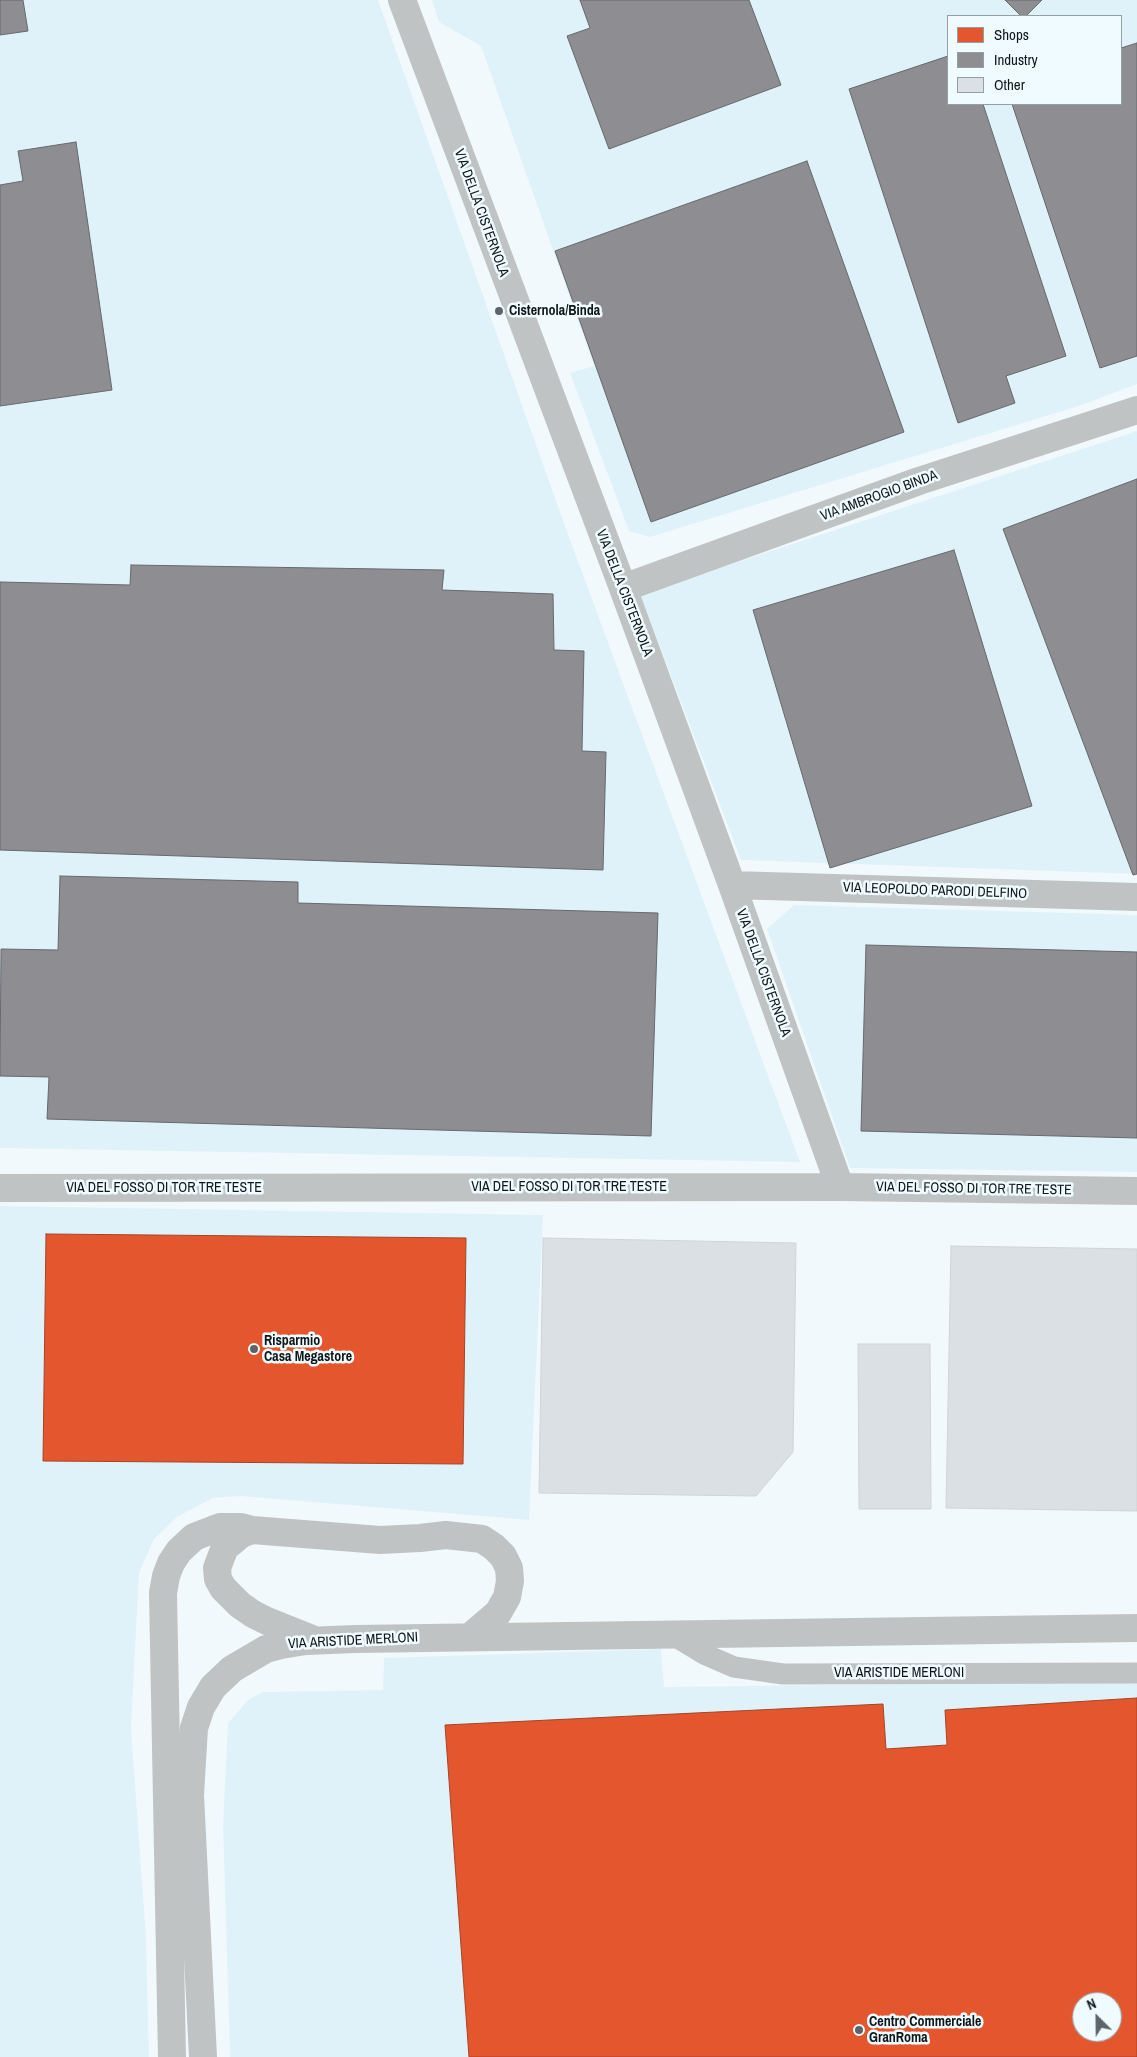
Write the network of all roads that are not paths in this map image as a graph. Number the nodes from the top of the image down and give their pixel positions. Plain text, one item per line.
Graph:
1 (402, 0) edge
2 (1137, 410) edge
3 (623, 588) junction
4 (732, 885) junction
5 (1137, 897) edge
6 (840, 1187) junction
7 (0, 1188) edge
8 (1137, 1191) edge
9 (252, 1530) junction
10 (1137, 1628) edge
11 (670, 1634) junction
12 (470, 1637) junction
13 (316, 1641) junction
14 (1137, 1673) edge
15 (172, 2057) edge
16 (203, 2057) edge

1 - 3 street, VIA DELLA CISTERNOLA
2 - 3 street, VIA AMBROGIO BINDA
3 - 4 street, VIA DELLA CISTERNOLA
4 - 5 street, VIA LEOPOLDO PARODI DELFINO
4 - 6 street, VIA DELLA CISTERNOLA
6 - 7 street, VIA DEL FOSSO DI TOR TRE TESTE
6 - 8 street, VIA DEL FOSSO DI TOR TRE TESTE
9 - 12 street
9 - 13 street
9 - 15 street
10 - 11 street, VIA ARISTIDE MERLONI
11 - 12 street, VIA ARISTIDE MERLONI
11 - 14 lane, VIA ARISTIDE MERLONI
12 - 13 street, VIA ARISTIDE MERLONI
13 - 16 street, VIA ARISTIDE MERLONI

